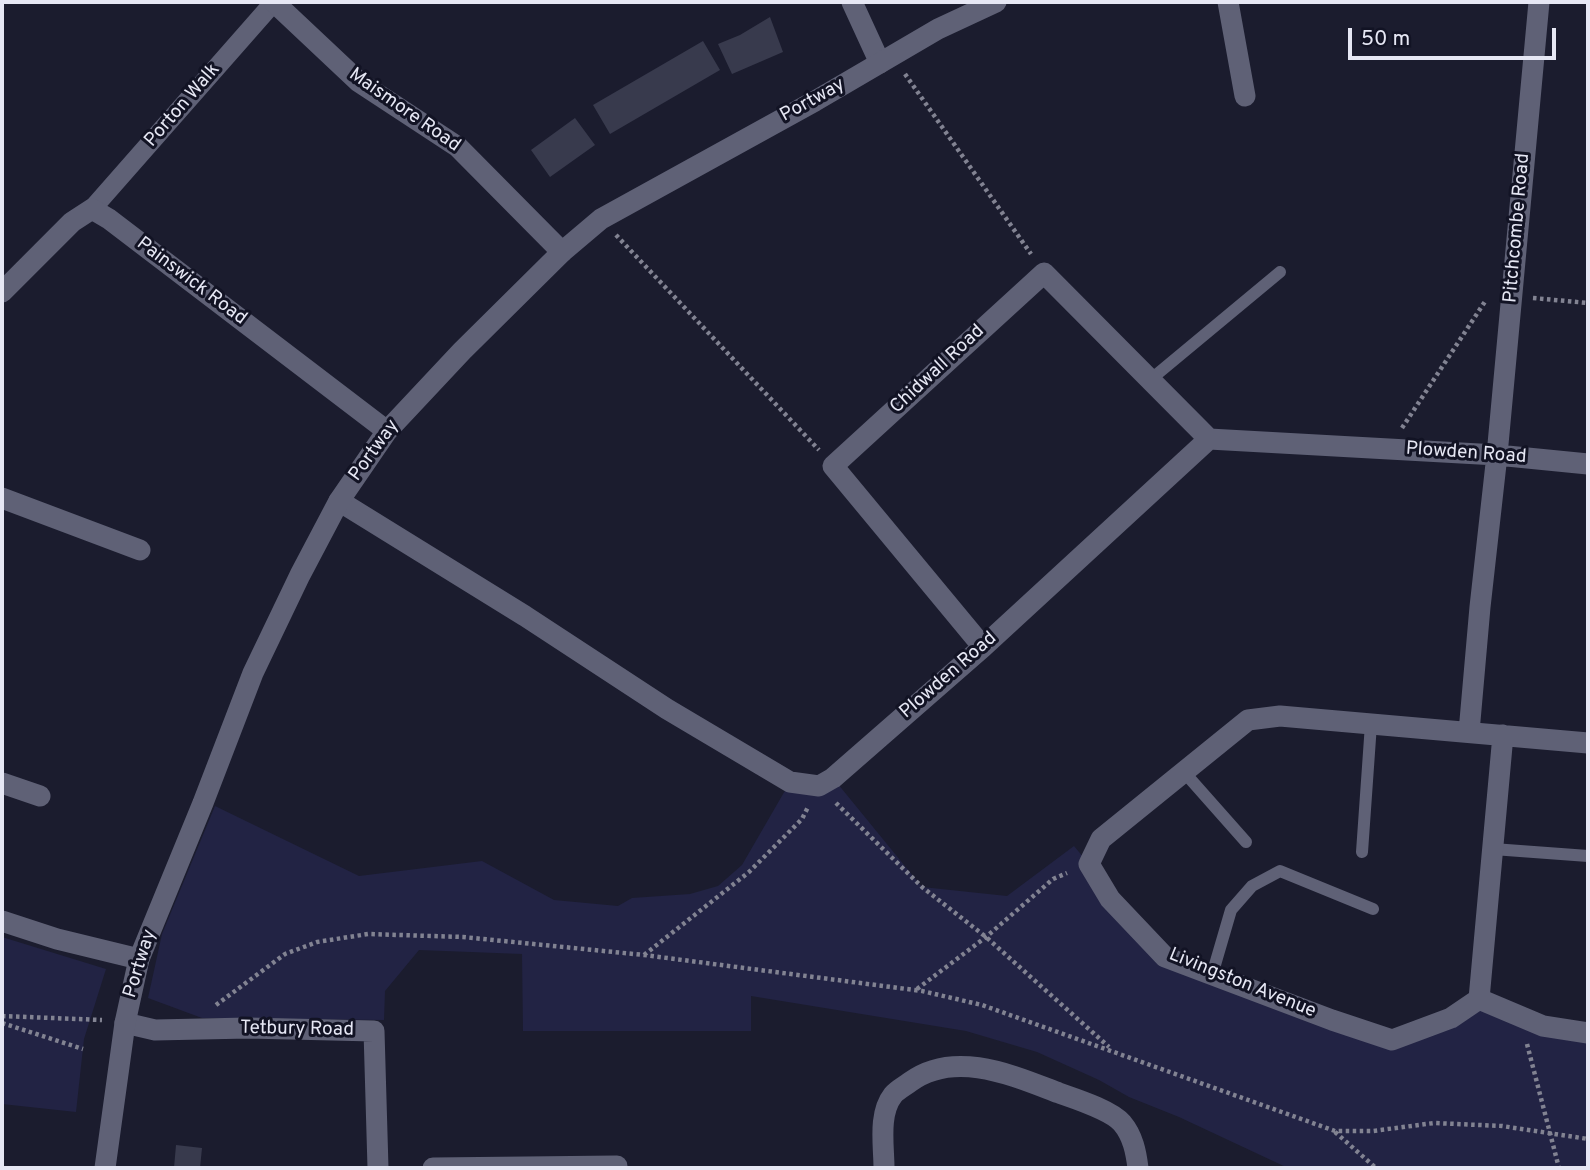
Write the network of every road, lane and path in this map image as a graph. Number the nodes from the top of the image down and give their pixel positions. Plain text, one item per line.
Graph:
1 (274, 2) edge
2 (852, 2) edge
3 (996, 2) edge
4 (1228, 2) edge
5 (1539, 2) edge
6 (886, 60) junction
7 (1245, 96) dead end
8 (92, 209) junction
9 (601, 219) junction
10 (562, 252) junction
11 (1280, 272) dead end
12 (1044, 273) junction
13 (2, 292) edge
14 (1511, 296) junction
15 (1588, 303) edge
16 (1150, 380) junction
17 (387, 431) junction
18 (1209, 439) junction
19 (1388, 449) junction
20 (1497, 455) junction
21 (1588, 464) edge
22 (833, 466) junction
23 (2, 498) edge
24 (339, 501) junction
25 (140, 550) dead end
26 (983, 647) junction
27 (1371, 724) junction
28 (1469, 732) junction
29 (1503, 735) junction
30 (1588, 743) edge
31 (1184, 772) junction
32 (2, 783) edge
33 (819, 786) junction
34 (40, 796) dead end
35 (1246, 842) dead end
36 (1493, 849) junction
37 (1362, 852) dead end
38 (1588, 856) edge
39 (1089, 864) junction
40 (1373, 909) dead end
41 (2, 922) edge
42 (986, 937) junction
43 (644, 955) junction
44 (139, 959) junction
45 (1212, 975) junction
46 (917, 990) junction
47 (1479, 999) junction
48 (207, 1011) dead end
49 (2, 1016) edge
50 (1528, 1020) junction
51 (2, 1023) edge
52 (125, 1023) junction
53 (1588, 1033) edge
54 (83, 1049) dead end
55 (1112, 1049) junction
56 (1335, 1131) junction
57 (1549, 1133) junction
58 (1588, 1139) edge
59 (617, 1166) dead end
60 (105, 1168) edge
61 (378, 1168) edge
62 (433, 1168) edge
63 (884, 1168) edge
64 (1138, 1168) edge
65 (1376, 1168) edge
66 (1559, 1168) edge

1 - 8 street, Porton Walk
1 - 10 street, Maismore Road
2 - 6 street
3 - 6 street, Portway
4 - 7 street
5 - 14 street, Pitchcombe Road
6 - 9 street, Portway
6 - 12 path
8 - 13 street
8 - 17 street, Painswick Road
9 - 10 street, Portway
9 - 22 path
10 - 17 street, Portway
11 - 16 lane
12 - 16 street
12 - 22 street, Chidwall Road
14 - 15 path
14 - 19 path
14 - 20 street, Pitchcombe Road
16 - 18 street
17 - 24 street, Portway
18 - 19 street, Plowden Road
18 - 26 street, Plowden Road
19 - 20 street, Plowden Road
20 - 21 street, Plowden Road
20 - 28 street
22 - 26 street
23 - 25 street
24 - 33 street
24 - 44 street, Portway
26 - 33 street, Plowden Road
27 - 28 street
27 - 31 street
27 - 37 lane
28 - 29 street
29 - 30 street
29 - 36 street
31 - 35 lane
31 - 39 street
32 - 34 street
33 - 42 path
33 - 43 path
36 - 38 lane
36 - 47 street
39 - 42 path
39 - 45 street, Livingston Avenue
40 - 45 lane
41 - 44 street
42 - 46 path
42 - 55 path
43 - 46 path
43 - 48 path
44 - 52 street, Portway
45 - 47 street, Livingston Avenue
46 - 55 path
47 - 50 street
49 - 52 path
50 - 53 street
50 - 57 path
51 - 54 path
52 - 60 street, Portway
52 - 61 street, Tetbury Road
55 - 56 path
56 - 57 path
56 - 65 path
57 - 58 path
57 - 66 path
59 - 62 street
63 - 64 street

